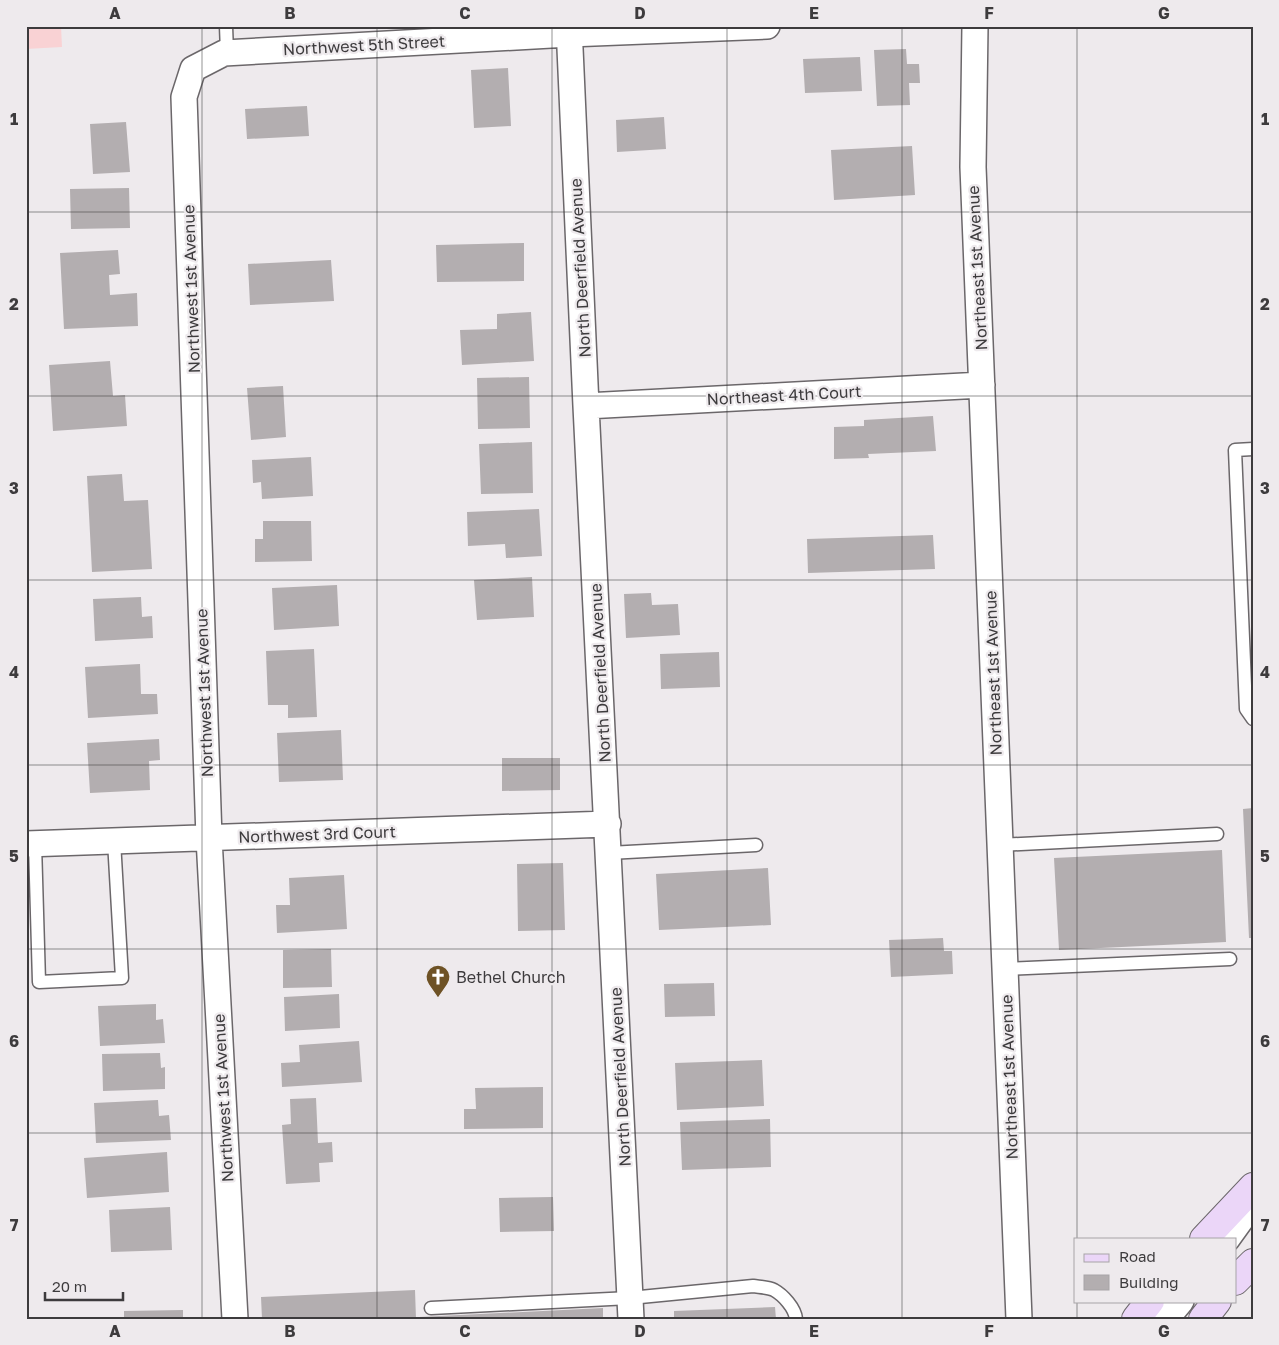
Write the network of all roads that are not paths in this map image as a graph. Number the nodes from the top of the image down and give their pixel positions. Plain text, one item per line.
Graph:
1 (226, 26) edge
2 (767, 26) edge
3 (976, 26) edge
4 (569, 30) edge
5 (227, 53) junction
6 (193, 69) joint
7 (982, 385) junction
8 (586, 406) junction
9 (1253, 449) edge
10 (1253, 719) edge
11 (608, 824) junction
12 (1217, 834) dead end
13 (209, 838) junction
14 (114, 841) junction
15 (30, 844) edge
16 (756, 845) dead end
17 (1000, 845) junction
18 (609, 853) junction
19 (1230, 959) dead end
20 (1005, 969) junction
21 (1253, 1187) edge
22 (1253, 1203) edge
23 (1205, 1238) edge
24 (1228, 1238) edge
25 (1253, 1263) edge
26 (1236, 1280) edge
27 (1149, 1302) edge
28 (1180, 1302) edge
29 (1216, 1302) edge
30 (431, 1308) dead end
31 (631, 1308) edge
32 (234, 1319) edge
33 (796, 1319) edge
34 (1019, 1319) edge
35 (1136, 1319) edge
36 (1166, 1319) edge
37 (1204, 1319) edge

1 - 5 lane
2 - 4 street, Northwest 5th Street
3 - 7 street, Northeast 1st Avenue
4 - 5 street, Northwest 5th Street
4 - 8 street, North Deerfield Avenue
5 - 6 street, Northwest 5th Street
6 - 13 street, Northwest 1st Avenue
7 - 8 street, Northeast 4th Court
7 - 17 street, Northeast 1st Avenue
8 - 11 street, North Deerfield Avenue
9 - 10 lane
11 - 13 street, Northwest 3rd Court
11 - 18 street, North Deerfield Avenue
12 - 17 lane
13 - 14 street, Northwest 3rd Court
13 - 32 street, Northwest 1st Avenue
14 - 15 street, Northwest 3rd Court
14 - 15 lane
16 - 18 lane
17 - 20 street, Northeast 1st Avenue
18 - 31 street, North Deerfield Avenue
19 - 20 lane
20 - 34 street, Northeast 1st Avenue
21 - 23 main road
22 - 24 street
25 - 26 main road
27 - 35 main road
28 - 36 street
29 - 37 main road
30 - 31 lane
31 - 33 lane

